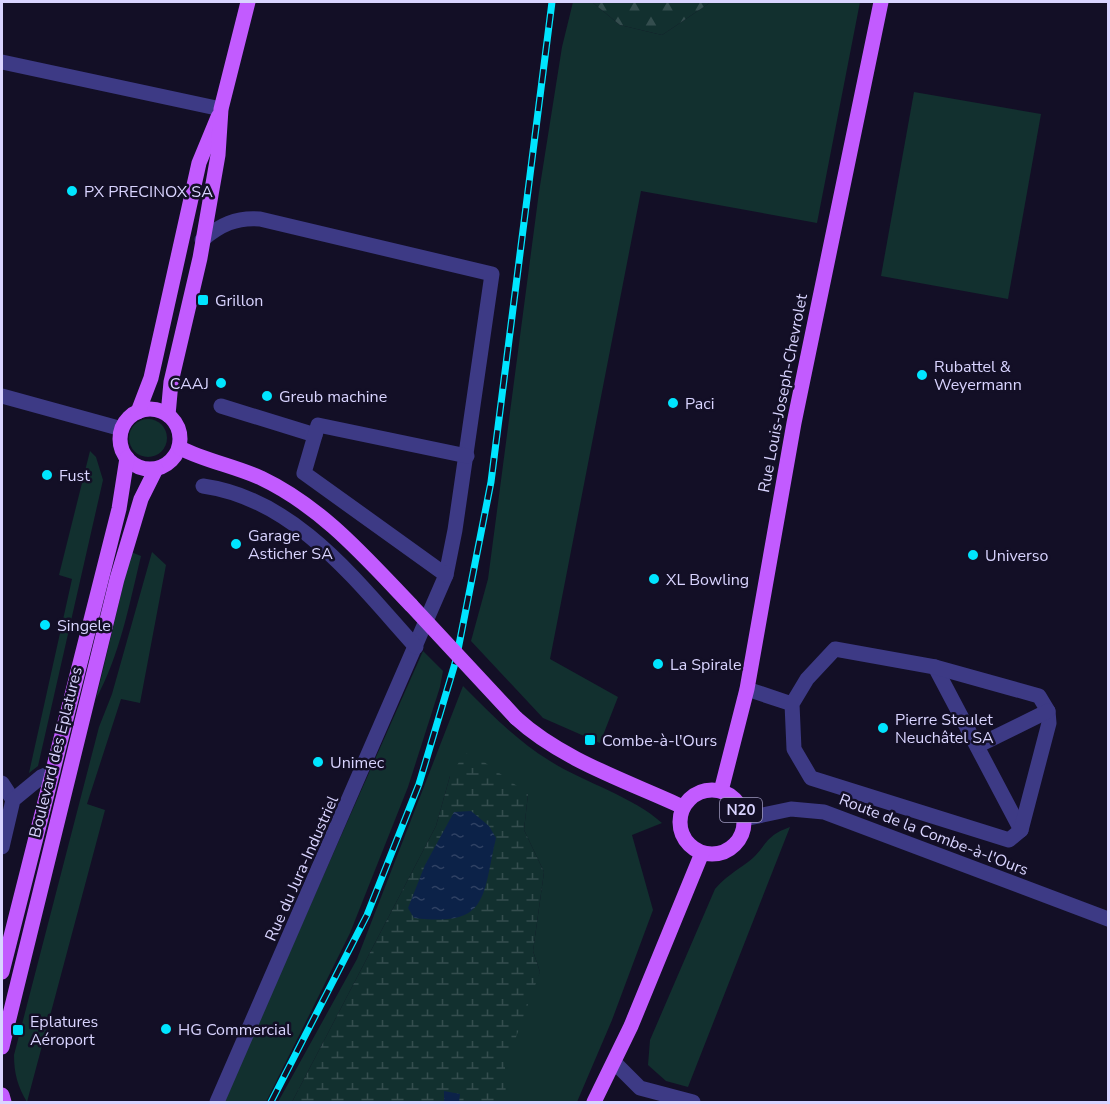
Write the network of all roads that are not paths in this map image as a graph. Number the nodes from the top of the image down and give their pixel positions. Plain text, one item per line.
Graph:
1 (248, 2) edge
2 (881, 2) edge
3 (2, 62) edge
4 (222, 109) junction
5 (202, 240) junction
6 (2, 396) edge
7 (221, 406) dead end
8 (138, 412) junction
9 (168, 415) junction
10 (122, 429) junction
11 (315, 435) junction
12 (180, 448) junction
13 (467, 456) junction
14 (127, 458) junction
15 (156, 469) junction
16 (203, 486) dead end
17 (446, 575) junction
18 (416, 647) junction
19 (935, 667) junction
20 (747, 689) junction
21 (792, 704) junction
22 (1048, 711) junction
23 (977, 746) junction
24 (53, 772) junction
25 (2, 783) edge
26 (721, 792) junction
27 (13, 800) junction
28 (683, 807) junction
29 (744, 819) junction
30 (1021, 830) junction
31 (2, 847) edge
32 (702, 853) junction
33 (1108, 918) edge
34 (2, 972) edge
35 (2, 1047) edge
36 (615, 1063) junction
37 (2, 1095) edge
38 (676, 1101) edge
39 (4, 1102) edge
40 (217, 1102) edge
41 (594, 1102) edge
42 (693, 1102) edge

1 - 4 main road
2 - 20 main road, Rue Louis-Joseph-Chevrolet / N20
3 - 4 street
4 - 5 main road
4 - 8 main road
5 - 9 main road
5 - 13 street, Rue du Jura-Industriel
6 - 10 street
7 - 11 street
8 - 9 main road
8 - 10 main road
9 - 12 main road
10 - 14 main road
11 - 13 street
11 - 17 street
12 - 15 main road
12 - 28 main road, bridge
13 - 17 street, Rue du Jura-Industriel
14 - 15 main road
14 - 24 main road, Boulevard des Eplatures
15 - 35 main road, Boulevard des Eplatures
16 - 18 street
17 - 18 street, Rue du Jura-Industriel
18 - 40 street, Rue du Jura-Industriel
19 - 21 street
19 - 22 street
19 - 23 street
20 - 21 street
20 - 26 main road, Rue Louis-Joseph-Chevrolet / N20
21 - 30 street
22 - 23 street
22 - 30 street
23 - 30 street
24 - 27 street
24 - 34 main road, Boulevard des Eplatures
25 - 27 street
26 - 28 main road, N20
26 - 29 main road, N20
27 - 31 street
28 - 32 main road
29 - 32 main road, N20
29 - 33 street, Route de la Combe-à-l'Ours
32 - 36 main road
36 - 38 street
36 - 41 main road
37 - 39 main road
38 - 42 street

